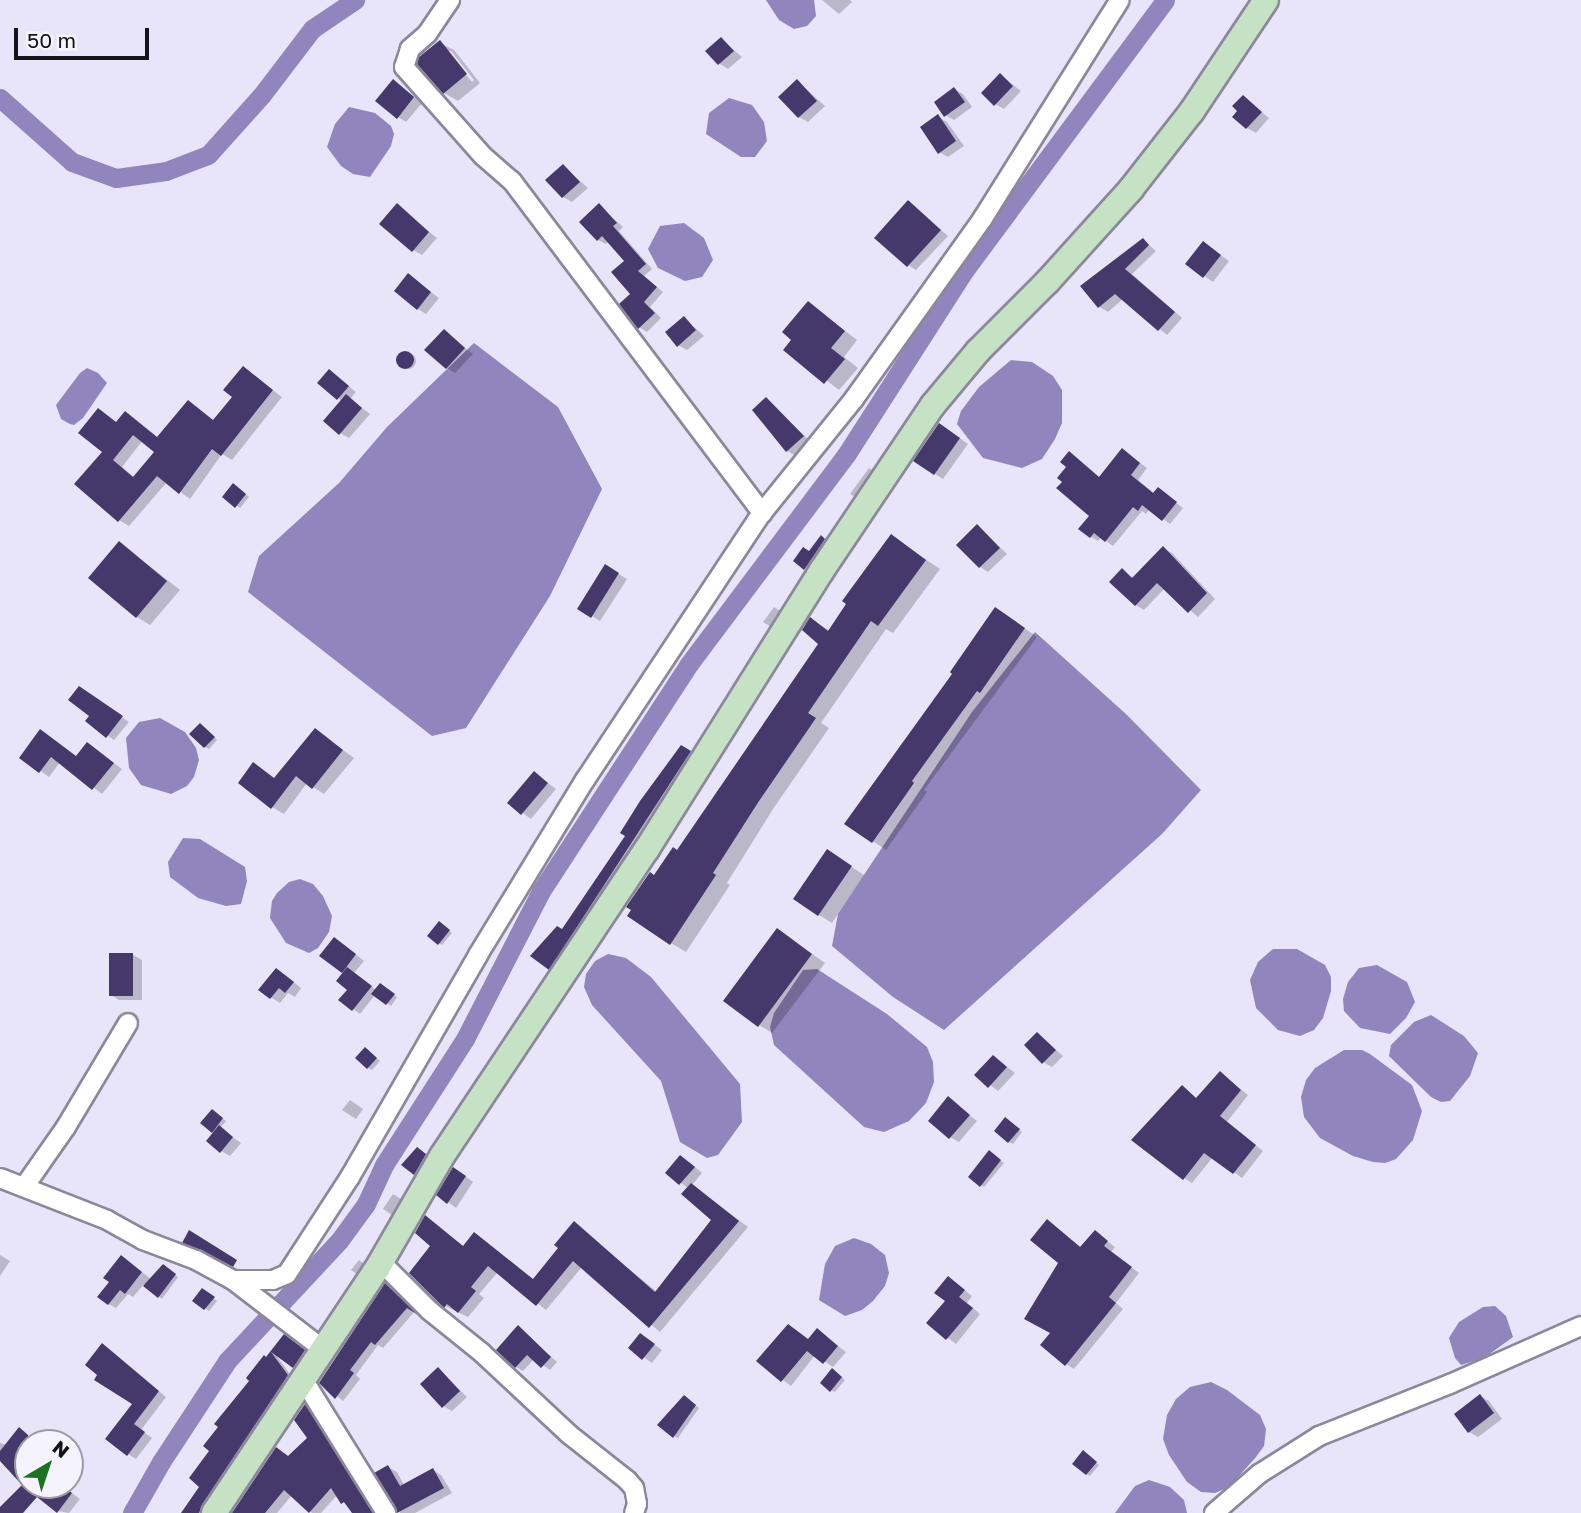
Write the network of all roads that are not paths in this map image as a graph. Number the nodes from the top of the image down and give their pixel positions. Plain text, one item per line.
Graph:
1 (450, 0) edge
2 (1120, 0) edge
3 (1266, 0) edge
4 (762, 513) junction
5 (128, 1023) dead end
6 (0, 1178) edge
7 (24, 1187) junction
8 (381, 1262) junction
9 (233, 1280) junction
10 (1581, 1326) edge
11 (323, 1349) junction
12 (303, 1379) junction
13 (214, 1513) edge
14 (386, 1513) edge
15 (634, 1513) edge
16 (1214, 1513) edge

1 - 4 street
2 - 4 street
3 - 8 street
4 - 9 street
5 - 7 street
6 - 7 street
7 - 9 street
8 - 11 street
8 - 15 street
9 - 11 street
10 - 16 street
11 - 12 street
12 - 13 street
12 - 14 street

